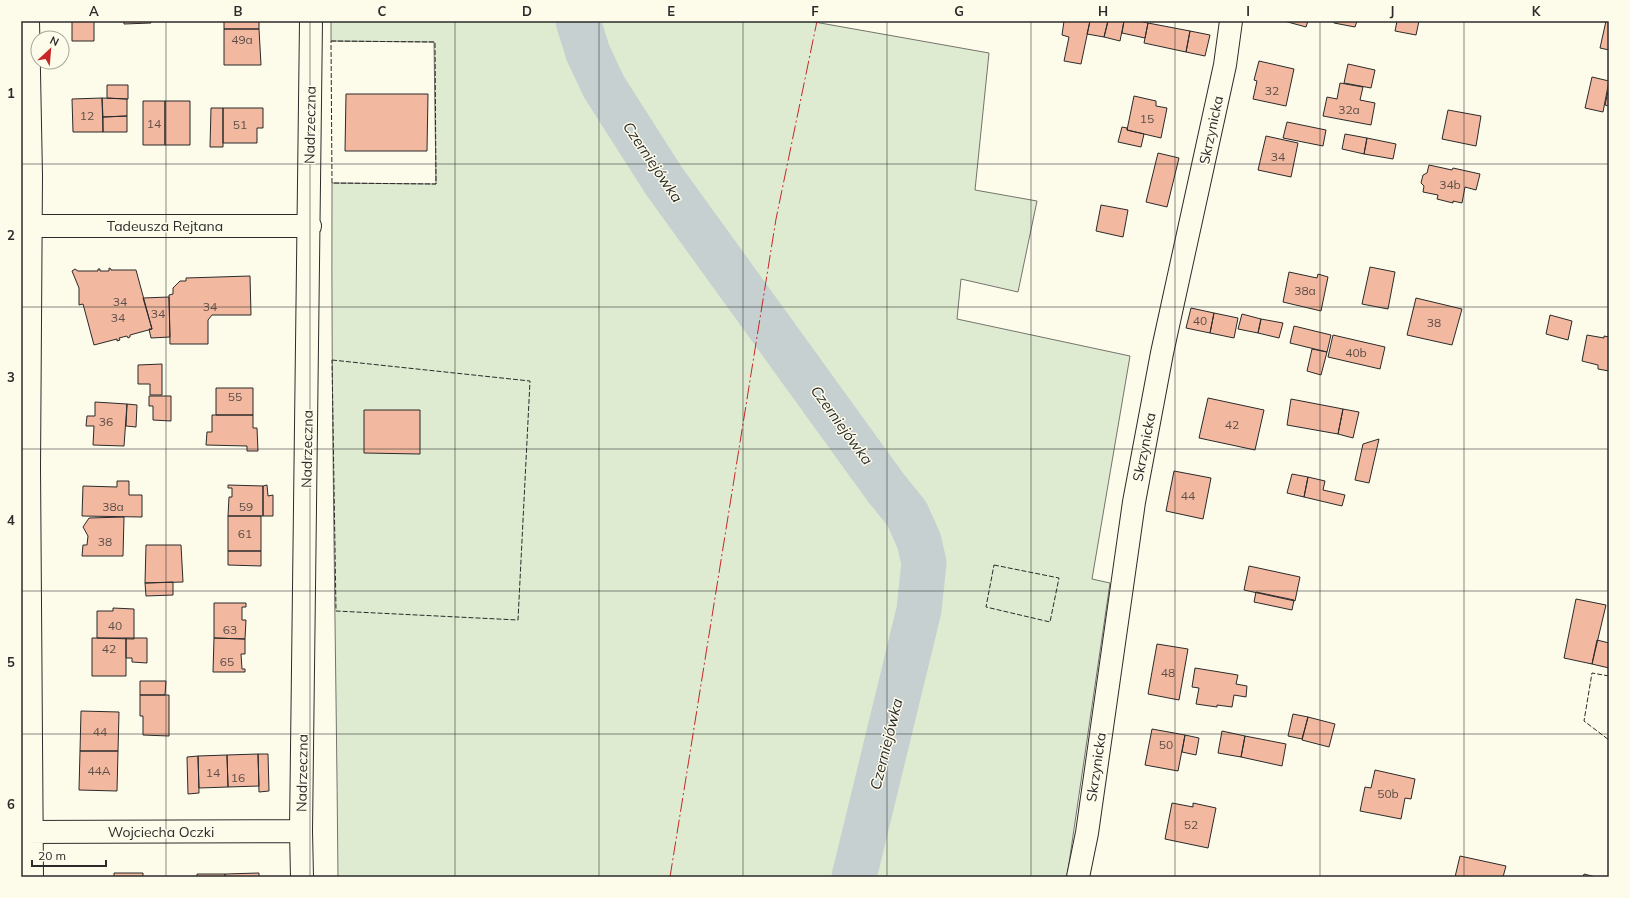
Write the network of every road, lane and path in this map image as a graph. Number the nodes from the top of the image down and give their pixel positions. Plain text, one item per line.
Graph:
1 (28, 21) edge
2 (311, 21) edge
3 (1231, 21) edge
4 (26, 226) edge
5 (310, 226) junction
6 (25, 467) edge
7 (301, 831) junction
8 (26, 832) edge
9 (32, 877) edge
10 (302, 877) edge
11 (1078, 877) edge

1 - 4 street
2 - 5 street, Nadrzeczna
3 - 11 street, Skrzynicka
4 - 5 street, Tadeusza Rejtana
4 - 6 street
5 - 7 street, Nadrzeczna
6 - 8 street
7 - 8 street, Wojciecha Oczki
7 - 10 street, Nadrzeczna
8 - 9 street

